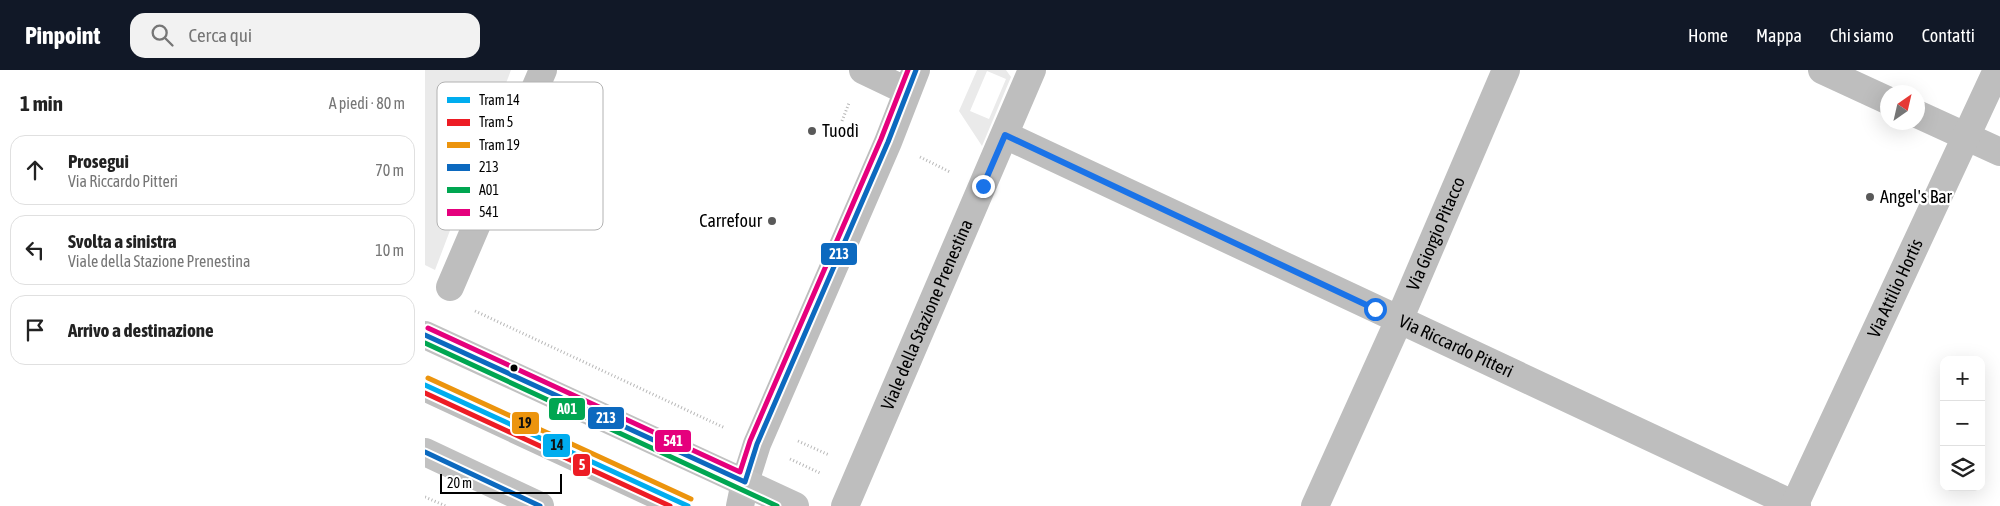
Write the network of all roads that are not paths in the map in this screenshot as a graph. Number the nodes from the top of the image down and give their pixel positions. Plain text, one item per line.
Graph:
1 (543, 70) edge
2 (863, 70) edge
3 (1032, 70) edge
4 (1506, 70) edge
5 (1822, 70) edge
6 (1997, 70) edge
7 (912, 80) edge
8 (538, 82) edge
9 (1880, 97) edge
10 (1925, 118) edge
11 (1005, 135) junction
12 (1966, 136) junction
13 (2000, 152) edge
14 (474, 230) edge
15 (450, 287) dead end
16 (1399, 320) junction
17 (425, 335) edge
18 (425, 394) edge
19 (425, 452) edge
20 (743, 494) edge
21 (848, 497) edge
22 (541, 506) edge
23 (666, 506) edge
24 (795, 506) edge
25 (1315, 506) edge
26 (1795, 506) edge

1 - 8 street
2 - 7 street
3 - 11 street, Viale della Stazione Prenestina
4 - 16 street, Via Giorgio Pitacco
5 - 9 street
6 - 12 street, Via Attilio Hortis
7 - 20 street
10 - 12 street
11 - 16 street, Via Riccardo Pitteri
11 - 21 street, Viale della Stazione Prenestina
12 - 13 street
12 - 26 street, Via Attilio Hortis
14 - 15 street
16 - 25 street, Via Giorgio Pitacco
16 - 26 street, Via Riccardo Pitteri
17 - 20 main road
18 - 23 lane
19 - 22 main road
20 - 24 main road

